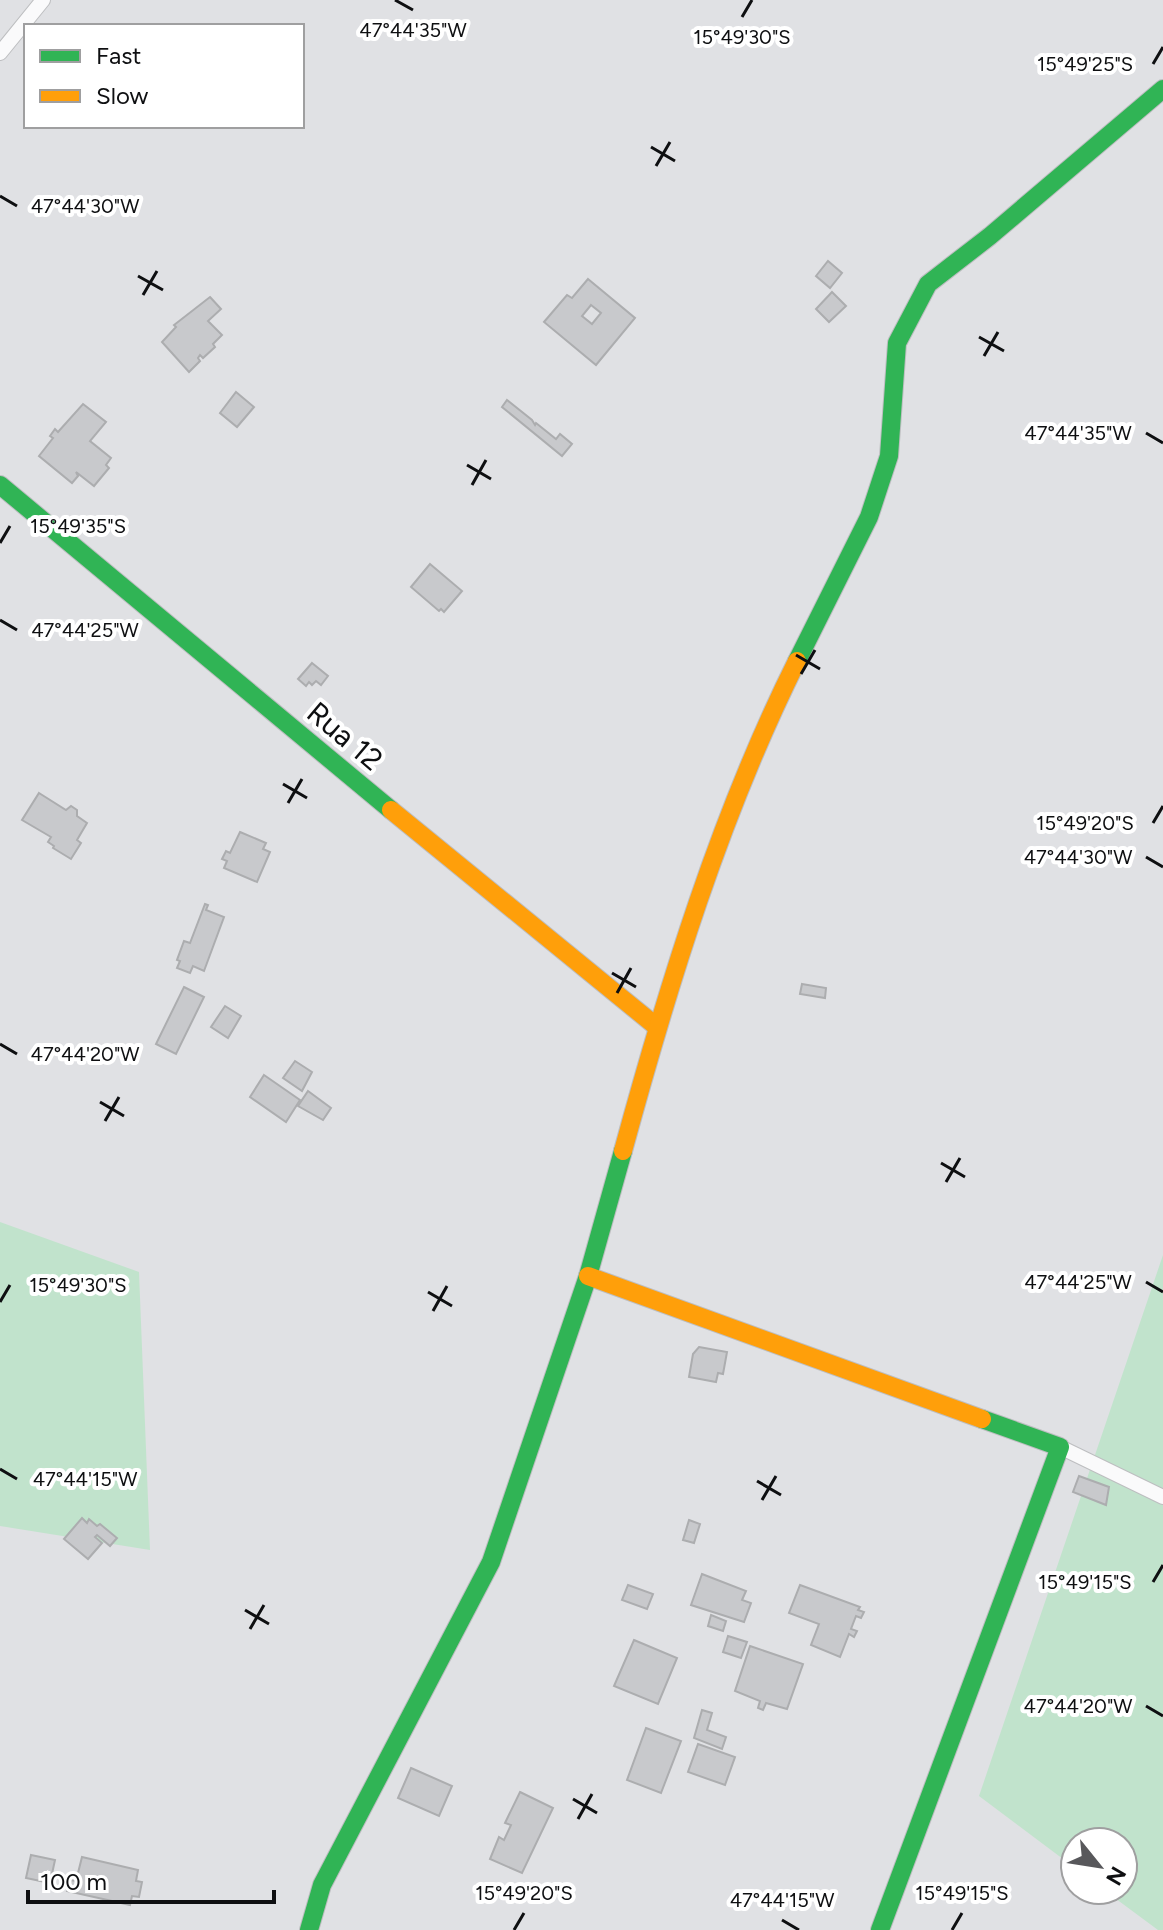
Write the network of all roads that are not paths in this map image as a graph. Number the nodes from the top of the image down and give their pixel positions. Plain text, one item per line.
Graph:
1 (43, 0) edge
2 (0, 53) edge
3 (1163, 89) edge
4 (0, 485) edge
5 (657, 1027) junction
6 (588, 1276) junction
7 (1060, 1447) junction
8 (1163, 1497) edge
9 (309, 1930) edge
10 (880, 1930) edge

1 - 2 street
3 - 5 street
4 - 5 street, Rua 12
5 - 6 street
6 - 7 street
6 - 9 street
7 - 8 street
7 - 10 street

